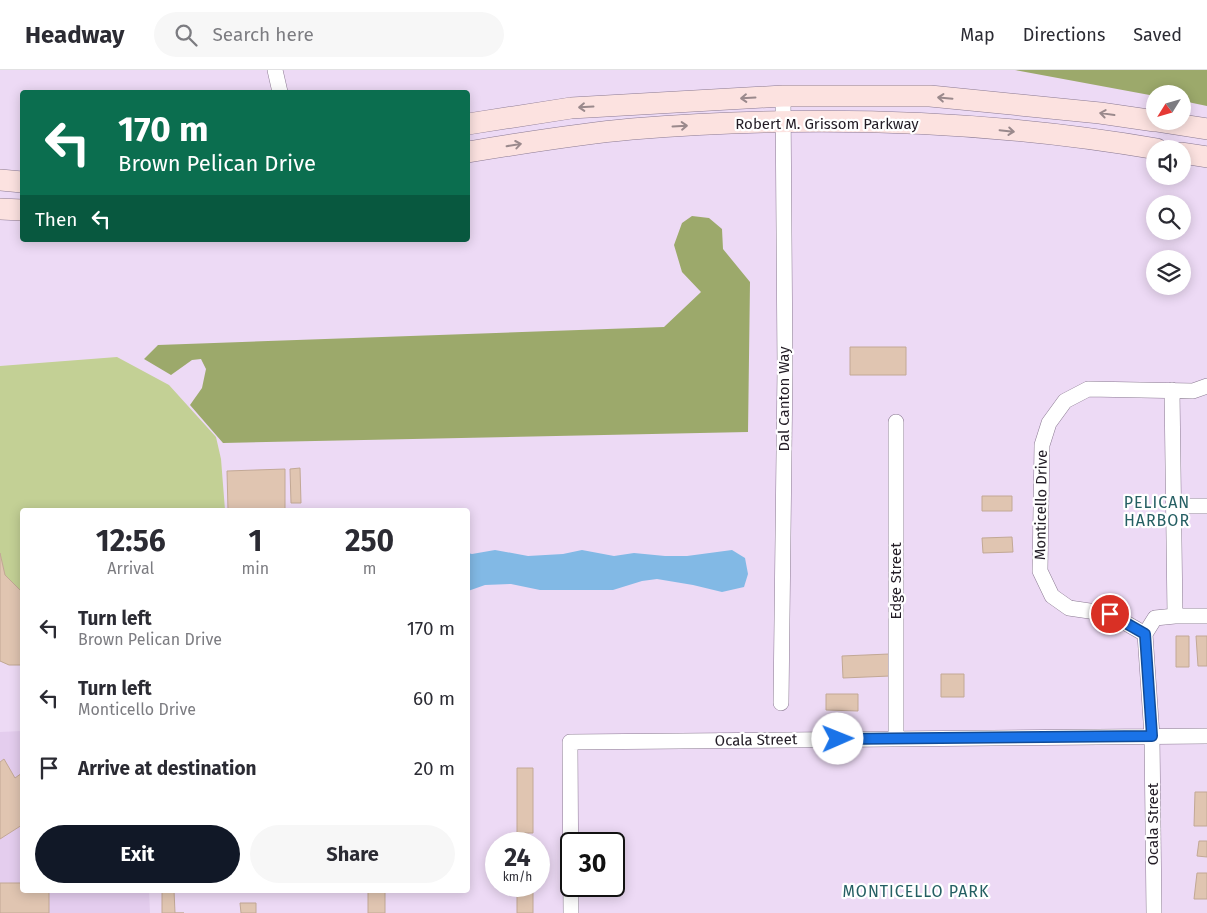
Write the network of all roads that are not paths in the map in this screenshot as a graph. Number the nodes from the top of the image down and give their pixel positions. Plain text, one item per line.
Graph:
1 (275, 70) edge
2 (280, 90) edge
3 (783, 96) junction
4 (1146, 120) edge
5 (783, 121) junction
6 (470, 124) edge
7 (1191, 127) edge
8 (1207, 129) edge
9 (1146, 147) edge
10 (470, 152) edge
11 (1191, 154) edge
12 (1207, 157) edge
13 (0, 180) edge
14 (20, 182) edge
15 (0, 209) edge
16 (20, 210) edge
17 (1207, 386) edge
18 (1172, 390) junction
19 (896, 422) dead end
20 (1174, 506) junction
21 (1207, 506) edge
22 (1175, 616) junction
23 (1207, 616) edge
24 (1145, 634) junction
25 (781, 703) dead end
26 (1152, 736) junction
27 (1207, 736) edge
28 (896, 739) junction
29 (571, 913) edge
30 (1154, 913) edge

1 - 2 street
4 -> 3 main road, Robert M. Grissom Parkway
3 - 5 street, Dal Canton Way
3 -> 6 main road, Robert M. Grissom Parkway
5 -> 9 main road, Robert M. Grissom Parkway
10 -> 5 main road, Robert M. Grissom Parkway
5 - 25 street, Dal Canton Way
7 - 8 main road, Robert M. Grissom Parkway
11 - 12 main road
13 - 14 main road
15 - 16 main road
17 - 18 street, Monticello Drive
18 - 20 street
18 - 24 street, Monticello Drive
19 - 28 street, Edge Street
20 - 21 street
20 - 22 street
22 - 23 street
22 - 24 street
24 - 26 street
26 - 27 street, Ocala Street
26 - 28 street, Ocala Street
26 - 30 street, Ocala Street
28 - 29 street, Ocala Street

